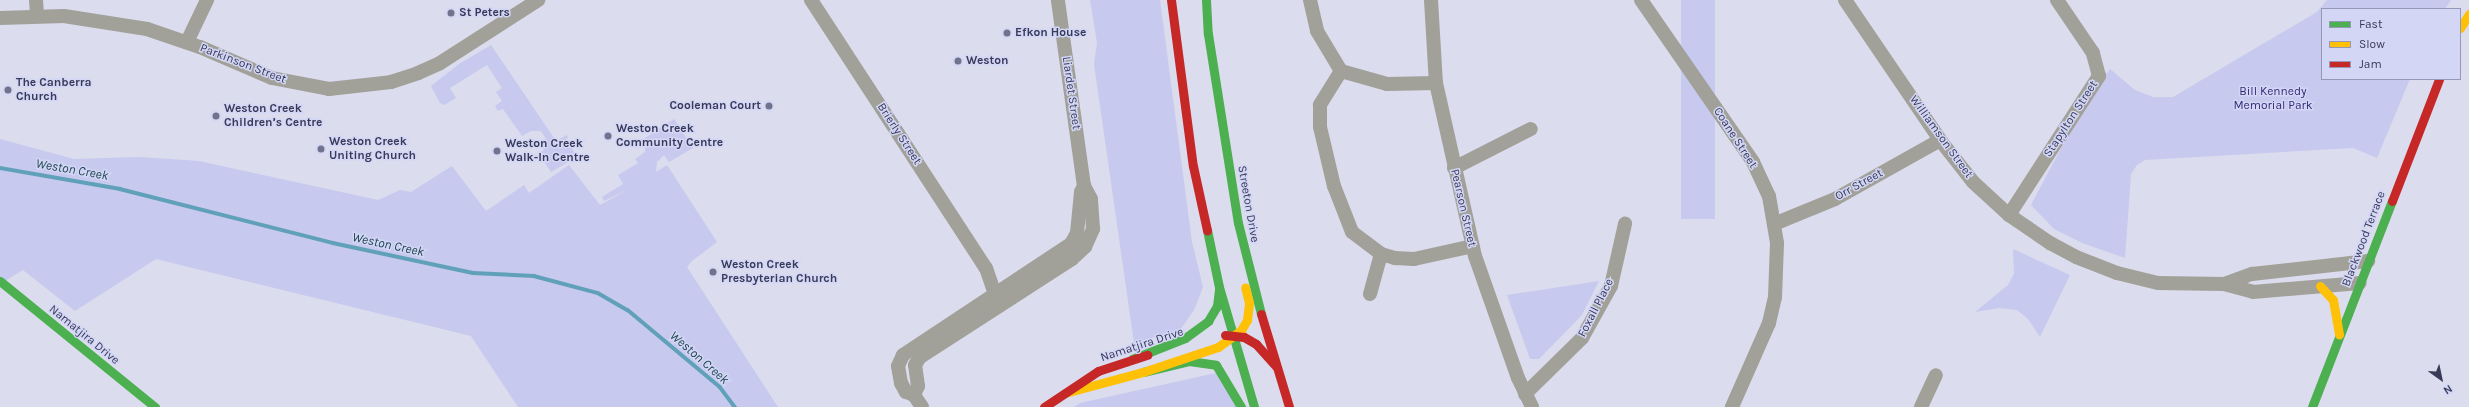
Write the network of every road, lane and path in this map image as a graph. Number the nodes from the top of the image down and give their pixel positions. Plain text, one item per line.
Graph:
1 (36, 0) edge
2 (207, 0) edge
3 (538, 0) edge
4 (812, 0) edge
5 (1058, 0) edge
6 (1171, 0) edge
7 (1206, 0) edge
8 (1310, 0) edge
9 (1431, 0) edge
10 (1641, 0) edge
11 (1845, 0) edge
12 (2057, 0) edge
13 (2469, 14) edge
14 (37, 16) junction
15 (0, 18) edge
16 (2461, 26) edge
17 (187, 42) junction
18 (1341, 71) junction
19 (2439, 80) edge
20 (1436, 83) junction
21 (1531, 129) dead end
22 (1940, 140) junction
23 (1454, 168) junction
24 (2009, 215) junction
25 (1625, 224) dead end
26 (1774, 224) junction
27 (1240, 237) junction
28 (1473, 246) junction
29 (1380, 254) junction
30 (2368, 261) junction
31 (986, 268) junction
32 (0, 281) edge
33 (2360, 283) junction
34 (2224, 284) junction
35 (2320, 286) junction
36 (1219, 287) junction
37 (1013, 290) junction
38 (1370, 294) dead end
39 (998, 299) junction
40 (1214, 335) dead end
41 (1233, 336) junction
42 (2339, 337) junction
43 (1200, 339) dead end
44 (1132, 359) junction
45 (1276, 366) junction
46 (1142, 372) junction
47 (1936, 374) dead end
48 (1065, 393) junction
49 (914, 395) junction
50 (1525, 402) edge
51 (155, 407) edge
52 (922, 407) edge
53 (1044, 407) edge
54 (1241, 407) edge
55 (1254, 407) edge
56 (1289, 407) edge
57 (1732, 407) edge
58 (1921, 407) edge
59 (2312, 407) edge

1 - 14 street
2 - 17 street
3 - 17 street, Parkinson Street
4 - 31 street, Brierly Street
5 - 37 street, Liardet Street
6 - 36 main road
7 - 27 main road, Streeton Drive
8 - 18 street
9 - 20 street, Pearson Street
10 - 26 street, Coane Street
11 - 22 street, Williamson Street
12 - 24 street, Stapylton Street
13 - 16 main road
14 - 15 street, Parkinson Street
14 - 17 street, Parkinson Street
18 - 20 street
18 - 29 street
19 - 30 main road, Blackwood Terrace
20 - 23 street, Pearson Street
21 - 23 street
22 - 24 street, Williamson Street
22 - 26 street, Orr Street
23 - 28 street, Pearson Street
24 - 34 street, Williamson Street
25 - 50 street, Foxall Place
26 - 57 street, Coane Street
27 - 41 main road, Namatjira Drive
27 - 45 main road, Streeton Drive
28 - 29 street
28 - 50 street, Pearson Street
29 - 38 street
30 - 33 main road, Blackwood Terrace
30 - 34 street, Williamson Street
31 - 37 street, Brierly Street
31 - 39 street, Brierly Street
32 - 51 main road, Namatjira Drive
33 - 35 street, Williamson Street
33 - 42 main road, Blackwood Terrace
34 - 35 street, Williamson Street
35 - 42 main road
36 - 41 main road
36 - 44 main road
37 - 39 street, Liardet Street
39 - 49 street, Liardet Street
39 - 49 street, Liardet Street
40 - 41 main road
41 - 45 main road
41 - 46 main road, Namatjira Drive
41 - 55 main road
42 - 59 main road, Blackwood Terrace
43 - 44 main road, Namatjira Drive
44 - 48 main road, Namatjira Drive
45 - 56 main road, Streeton Drive
46 - 48 main road, Namatjira Drive
46 - 54 main road
47 - 58 street
48 - 53 main road, Namatjira Drive
49 - 52 street

